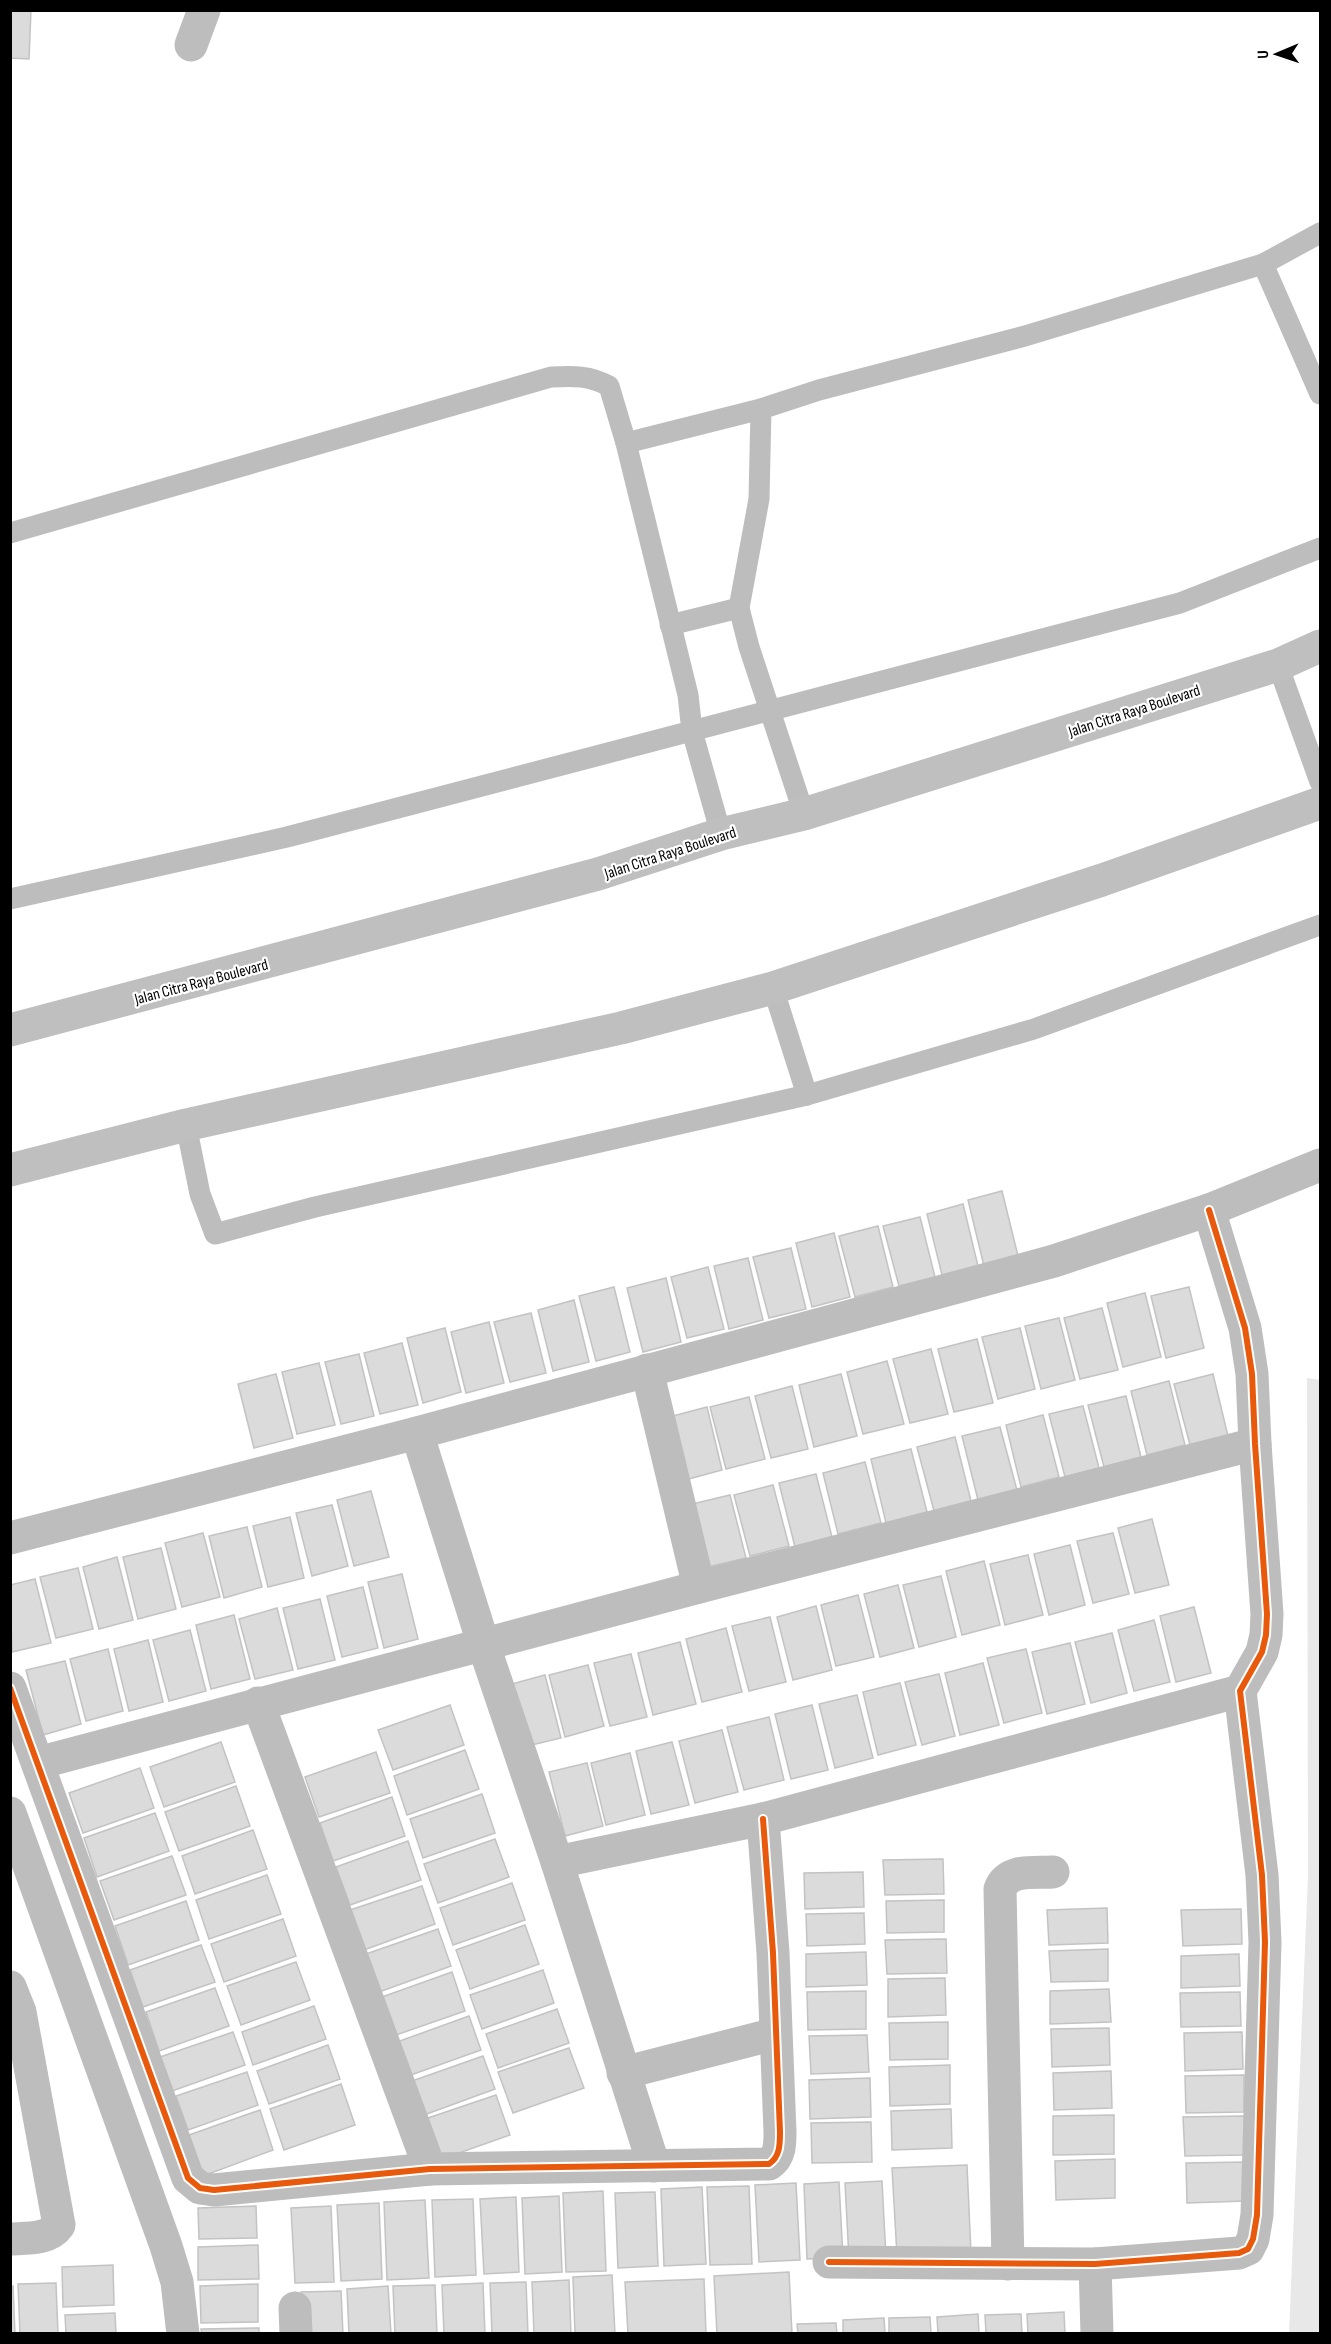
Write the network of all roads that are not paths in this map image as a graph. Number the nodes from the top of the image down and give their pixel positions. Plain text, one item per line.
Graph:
1 (204, 10) edge
2 (191, 45) dead end
3 (1320, 233) edge
4 (1263, 264) junction
5 (1320, 394) edge
6 (761, 409) junction
7 (626, 443) junction
8 (10, 533) edge
9 (1320, 548) edge
10 (739, 608) junction
11 (670, 625) junction
12 (1320, 646) edge
13 (1278, 664) junction
14 (769, 710) junction
15 (692, 731) junction
16 (1320, 782) edge
17 (1320, 803) edge
18 (804, 814) junction
19 (721, 834) junction
20 (10, 898) edge
21 (1320, 925) edge
22 (773, 988) junction
23 (10, 1030) edge
24 (807, 1095) junction
25 (186, 1125) junction
26 (1320, 1165) edge
27 (10, 1170) edge
28 (1209, 1210) junction
29 (647, 1371) junction
30 (417, 1433) junction
31 (1255, 1444) junction
32 (10, 1538) edge
33 (699, 1587) junction
34 (484, 1646) junction
35 (10, 1688) edge
36 (1240, 1691) junction
37 (258, 1704) junction
38 (38, 1763) junction
39 (10, 1813) edge
40 (763, 1819) junction
41 (557, 1862) junction
42 (1053, 1872) dead end
43 (14, 2004) edge
44 (775, 2034) junction
45 (623, 2073) junction
46 (654, 2166) junction
47 (430, 2169) junction
48 (10, 2239) edge
49 (829, 2262) dead end
50 (1008, 2264) junction
51 (1095, 2264) junction
52 (183, 2334) edge
53 (1097, 2334) edge

1 - 2 street
3 - 4 lane
4 - 5 lane
4 - 6 lane
6 - 7 lane
6 - 10 lane
7 - 8 lane
7 - 11 lane
9 - 14 lane
10 - 11 lane
10 - 14 lane
11 - 15 lane
12 - 13 main road, Jalan Citra Raya Boulevard
13 - 16 lane
13 - 18 main road, Jalan Citra Raya Boulevard
14 - 15 lane
14 - 18 lane
15 - 19 lane
15 - 20 lane
17 - 22 main road
18 - 19 main road, Jalan Citra Raya Boulevard
19 - 23 main road, Jalan Citra Raya Boulevard
21 - 24 lane
22 - 24 lane
22 - 25 main road
24 - 25 lane
25 - 27 main road
26 - 28 street
28 - 29 street
28 - 31 street
29 - 30 street
29 - 33 street
30 - 32 street
30 - 34 street
31 - 33 street
31 - 36 street
33 - 34 street
34 - 37 street
34 - 41 street
35 - 38 street
36 - 40 street
36 - 51 street
37 - 38 street
37 - 47 street
38 - 47 street
39 - 52 street
40 - 41 street
40 - 44 street
41 - 45 street
42 - 50 street
43 - 48 street
44 - 45 street
44 - 46 street
45 - 46 street
46 - 47 street
49 - 50 street
50 - 51 street
51 - 53 street

